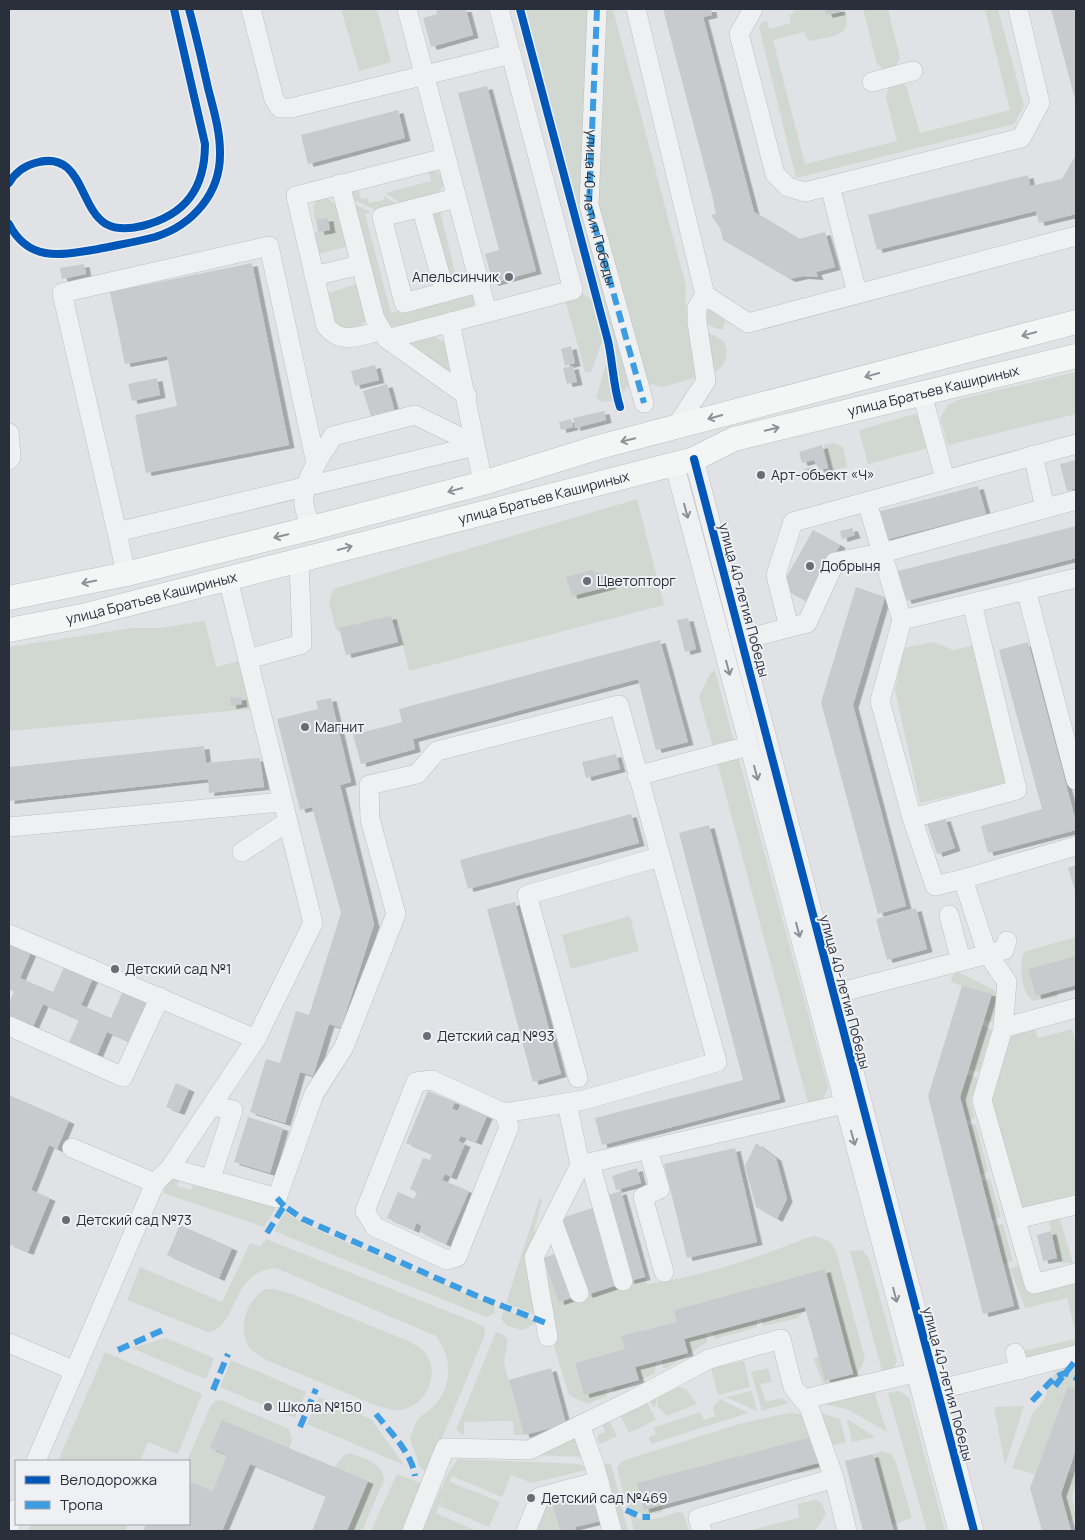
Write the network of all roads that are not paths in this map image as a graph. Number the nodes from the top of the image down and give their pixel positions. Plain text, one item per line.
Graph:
1 (240, 9) edge
2 (406, 9) edge
3 (499, 9) edge
4 (597, 9) edge
5 (636, 9) edge
6 (753, 9) edge
7 (1018, 9) edge
8 (252, 15) edge
9 (512, 54) junction
10 (913, 71) dead end
11 (424, 75) junction
12 (872, 82) dead end
13 (445, 158) junction
14 (340, 184) junction
15 (830, 186) junction
16 (456, 198) junction
17 (421, 207) junction
18 (1076, 236) edge
19 (360, 265) junction
20 (314, 276) junction
21 (478, 283) junction
22 (445, 292) junction
23 (858, 293) junction
24 (705, 295) junction
25 (487, 312) junction
26 (450, 322) junction
27 (1076, 322) edge
28 (384, 335) junction
29 (1076, 356) edge
30 (922, 394) junction
31 (466, 396) junction
32 (644, 403) dead end
33 (675, 428) junction
34 (9, 433) edge
35 (1076, 444) edge
36 (474, 450) junction
37 (1033, 455) junction
38 (9, 460) edge
39 (684, 461) junction
40 (316, 463) junction
41 (945, 479) junction
42 (482, 483) junction
43 (306, 487) junction
44 (1076, 500) edge
45 (867, 502) junction
46 (1045, 508) junction
47 (312, 528) junction
48 (117, 532) junction
49 (882, 553) junction
50 (299, 560) junction
51 (126, 574) junction
52 (1076, 578) edge
53 (228, 580) junction
54 (1026, 590) junction
55 (9, 598) edge
56 (972, 604) junction
57 (902, 620) junction
58 (789, 627) junction
59 (9, 630) edge
60 (741, 640) junction
61 (248, 660) junction
62 (748, 746) junction
63 (637, 776) junction
64 (1076, 780) edge
65 (282, 802) junction
66 (912, 818) junction
67 (287, 822) junction
68 (9, 827) edge
69 (1076, 846) edge
70 (242, 852) dead end
71 (659, 857) junction
72 (963, 880) junction
73 (949, 915) dead end
74 (9, 934) edge
75 (1007, 941) dead end
76 (987, 953) junction
77 (960, 961) junction
78 (160, 997) junction
79 (824, 997) junction
80 (1076, 1008) edge
81 (9, 1026) edge
82 (1003, 1028) junction
83 (256, 1039) junction
84 (578, 1078) dead end
85 (567, 1103) junction
86 (844, 1104) junction
87 (212, 1106) junction
88 (504, 1113) junction
89 (72, 1148) dead end
90 (648, 1150) junction
91 (585, 1164) junction
92 (170, 1168) junction
93 (211, 1178) junction
94 (155, 1183) junction
95 (1076, 1205) edge
96 (1016, 1219) junction
97 (553, 1222) junction
98 (664, 1272) dead end
99 (1076, 1273) edge
100 (623, 1281) dead end
101 (579, 1293) dead end
102 (548, 1337) dead end
103 (9, 1343) edge
104 (1076, 1355) edge
105 (75, 1371) junction
106 (923, 1371) junction
107 (929, 1392) junction
108 (804, 1400) junction
109 (580, 1425) junction
110 (36, 1460) edge
111 (834, 1478) junction
112 (599, 1480) junction
113 (15, 1511) edge
114 (9, 1526) edge
115 (412, 1531) edge
116 (526, 1531) edge
117 (612, 1531) edge
118 (702, 1531) edge
119 (847, 1531) edge
120 (958, 1531) edge
121 (974, 1531) edge

1 - 8 street
2 - 11 street
3 - 9 street
4 - 32 street, улица 40-летия Победы
5 - 24 street
6 - 15 street
7 - 15 street
8 - 11 street
9 - 11 street
9 - 25 street
10 - 12 street
11 - 13 street
13 - 14 street
13 - 16 street
14 - 19 street
14 - 20 street
15 - 23 street
16 - 17 street
16 - 21 street
17 - 22 street
17 - 22 street
18 - 23 street
19 - 20 street
19 - 28 street
20 - 28 street
21 - 22 street
21 - 25 street
23 - 24 street
24 - 33 street
25 - 26 street
26 - 28 street
26 - 31 street
27 -> 33 main road, улица Братьев Кашириных
28 - 31 street
29 - 30 main road, улица Братьев Кашириных
39 -> 30 main road, улица Братьев Кашириных
30 - 41 street
31 - 36 street
33 - 39 main road, улица 40-летия Победы
33 -> 42 main road, улица Братьев Кашириных
34 - 38 street
35 - 37 street
36 - 40 street
36 - 42 street
36 - 43 street
37 - 41 street
37 - 46 street
50 -> 39 main road, улица Братьев Кашириных
39 - 60 street, улица 40-летия Победы
39 -> 62 street, улица 40-летия Победы
40 - 43 street
40 - 48 street
41 - 45 street
42 -> 47 main road, улица Братьев Кашириных
43 - 47 street
43 - 48 street
44 - 46 street
45 - 49 street
45 - 58 street
46 - 49 street
47 -> 51 main road, улица Братьев Кашириных
48 - 51 street
49 - 57 street
49 - 58 street
50 - 53 main road, улица Братьев Кашириных
50 - 61 street
51 -> 55 main road, улица Братьев Кашириных
52 - 54 street
53 - 59 main road, улица Братьев Кашириных
53 - 61 street
54 - 56 street
54 - 64 street
56 - 57 street
56 - 66 street
57 - 66 street
58 - 60 street
60 - 79 street, улица 40-летия Победы
61 - 65 street
62 - 63 street
62 -> 79 street, улица 40-летия Победы
63 - 71 street
63 - 93 street
65 - 67 street
65 - 68 street
66 - 72 street
67 - 70 street
67 - 83 street
69 - 72 street
71 - 84 street
71 - 85 street
72 - 76 street
73 - 77 street
74 - 78 street
75 - 76 street
76 - 77 street
76 - 82 street
77 - 79 street
78 - 81 street
78 - 83 street
79 - 86 street, улица 40-летия Победы
79 - 106 street, улица 40-летия Победы
80 - 82 street
82 - 96 street
83 - 87 street
85 - 88 street
85 - 91 street
86 - 90 street
86 -> 106 street, улица 40-летия Победы
87 - 92 street
87 - 93 street
88 - 88 street
89 - 94 street
90 - 91 street
90 - 98 street
91 - 97 street
91 - 100 street
92 - 93 street
92 - 94 street
94 - 105 street
95 - 96 street
96 - 99 street
97 - 101 street
97 - 102 street
103 - 105 street
104 - 107 street
105 - 110 street
106 - 107 street, улица 40-летия Победы
106 - 108 street
107 - 120 street, улица 40-летия Победы
107 - 121 street, улица 40-летия Победы
108 - 109 street
108 - 111 street
109 - 112 street
109 - 115 street
111 - 118 street
111 - 119 street
112 - 116 street
112 - 117 street
113 - 114 street

